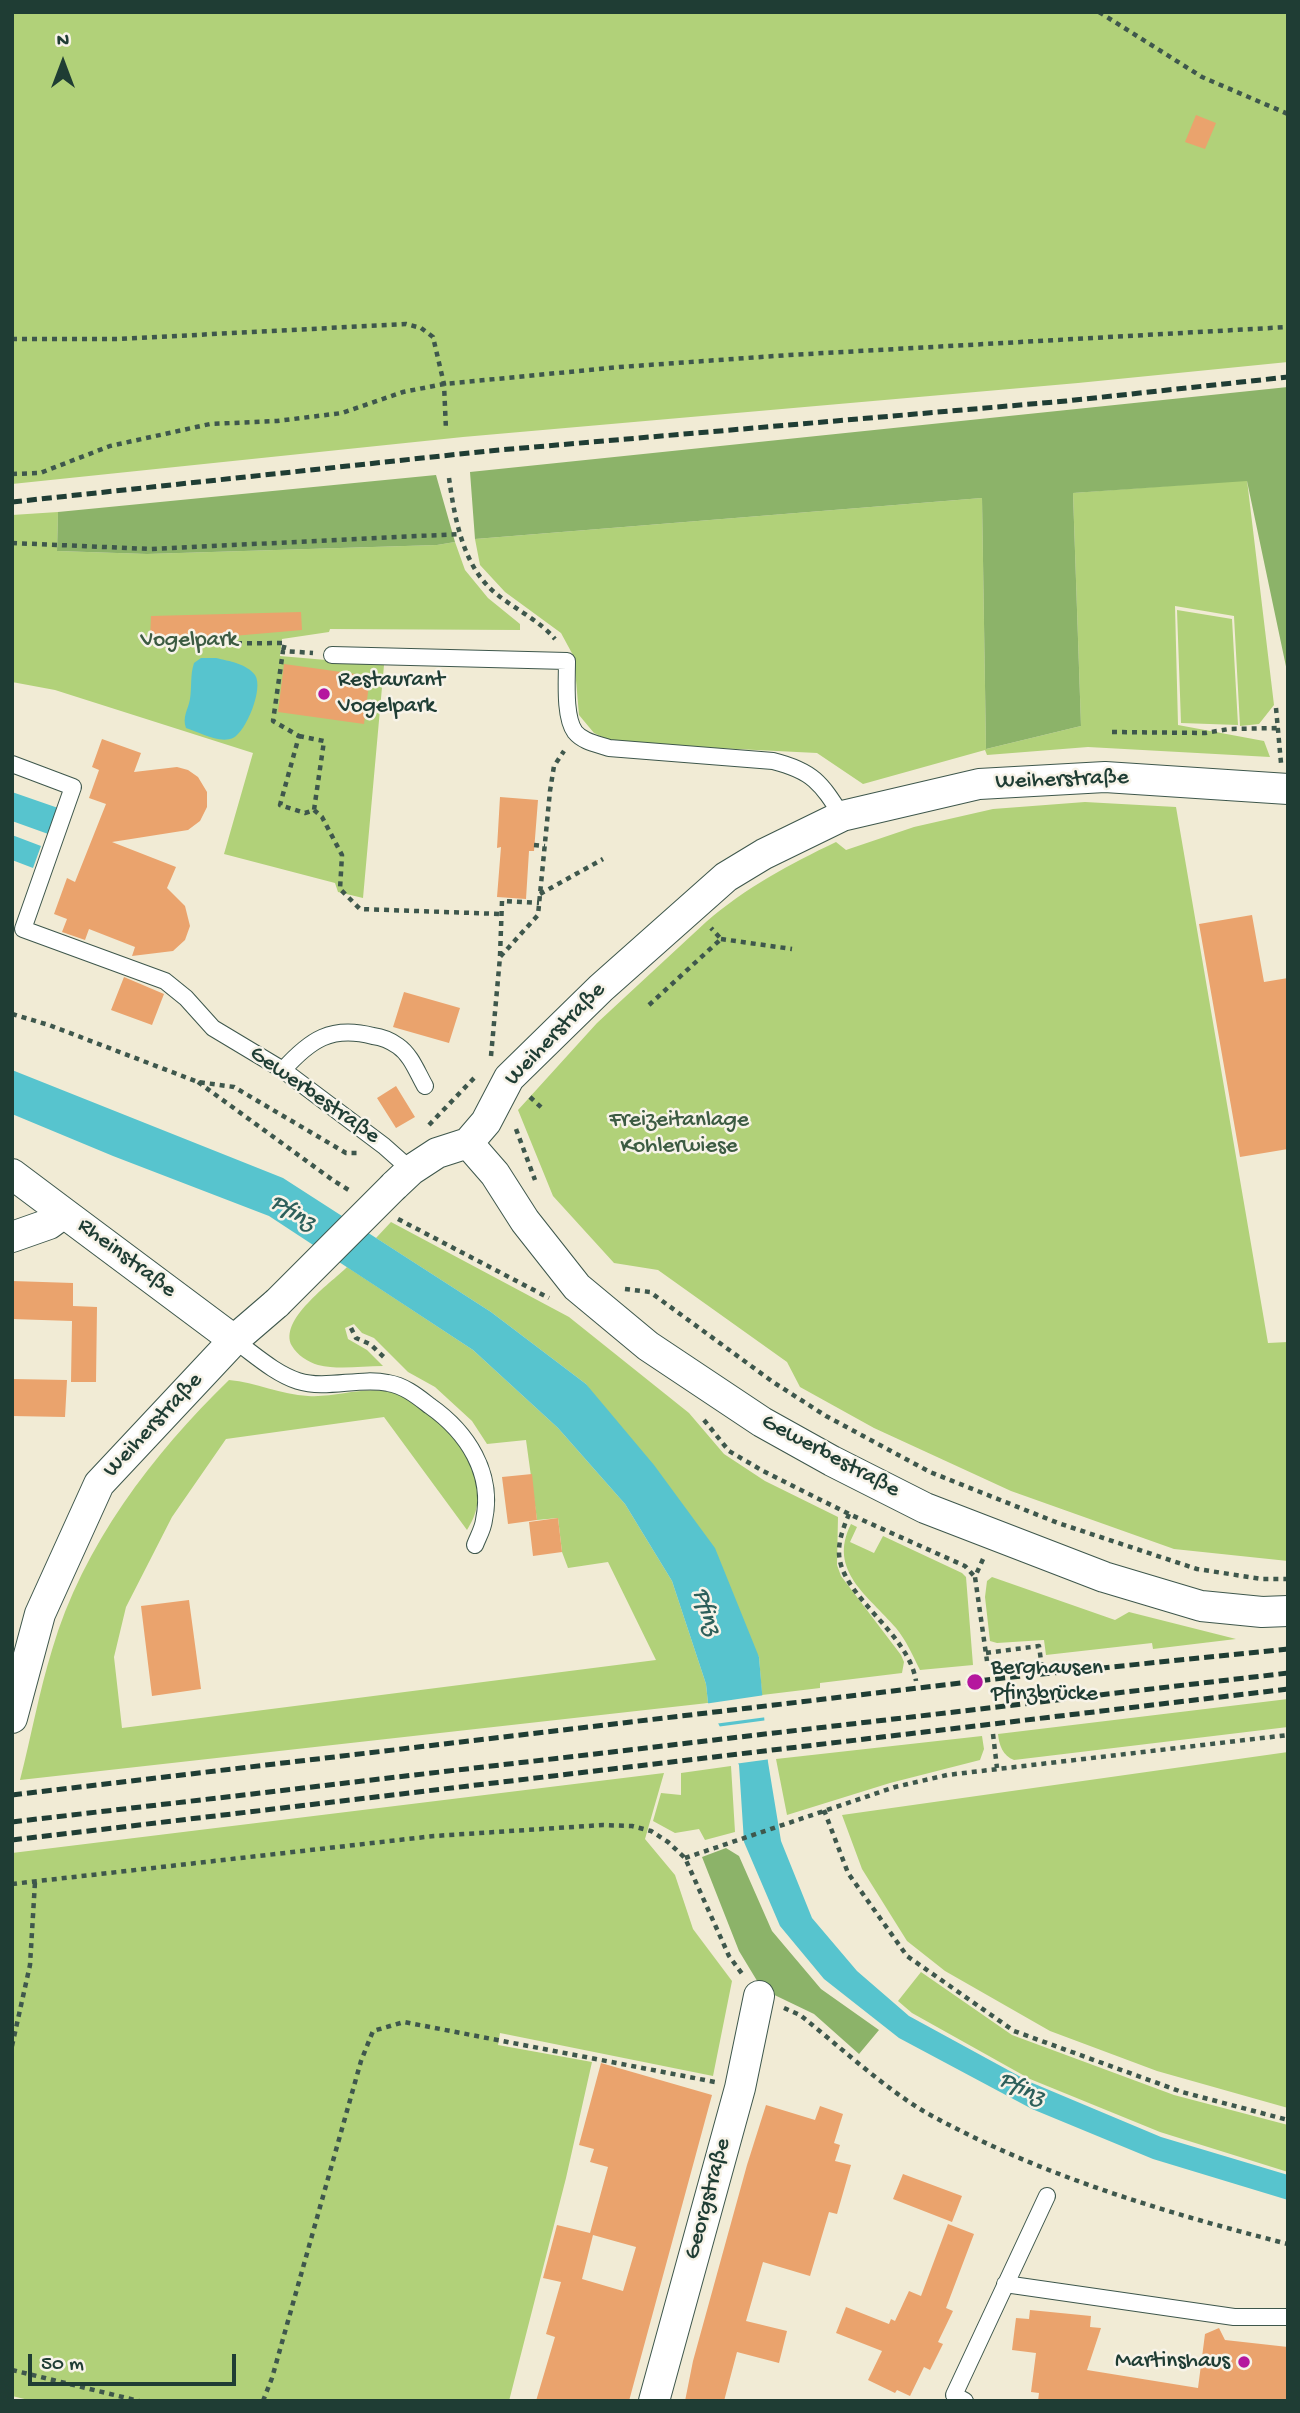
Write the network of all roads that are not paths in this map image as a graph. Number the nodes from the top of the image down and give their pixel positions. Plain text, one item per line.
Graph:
1 (332, 655) road end
2 (12, 764) edge
3 (1285, 788) edge
4 (842, 817) junction
5 (283, 1070) junction
6 (425, 1086) dead end
7 (468, 1143) junction
8 (401, 1171) junction
9 (12, 1174) edge
10 (64, 1213) junction
11 (12, 1237) edge
12 (234, 1340) junction
13 (475, 1545) dead end
14 (1288, 1611) edge
15 (12, 1718) edge
16 (759, 1996) road end
17 (1047, 2196) dead end
18 (1005, 2284) junction
19 (1288, 2317) edge
20 (654, 2401) edge
21 (965, 2401) edge

1 - 4 lane
2 - 5 lane, Gewerbestraße
3 - 4 street, Weiherstraße
4 - 7 street, Weiherstraße
5 - 6 lane
5 - 8 lane, Gewerbestraße
7 - 8 street, Weiherstraße
7 - 14 street, Gewerbestraße
8 - 12 street, Weiherstraße, bridge
9 - 10 street
10 - 11 street, Rheinstraße
10 - 12 street, Rheinstraße
12 - 13 lane
12 - 15 street, Weiherstraße
16 - 20 street, Georgstraße
17 - 18 lane
18 - 19 lane
18 - 21 lane

